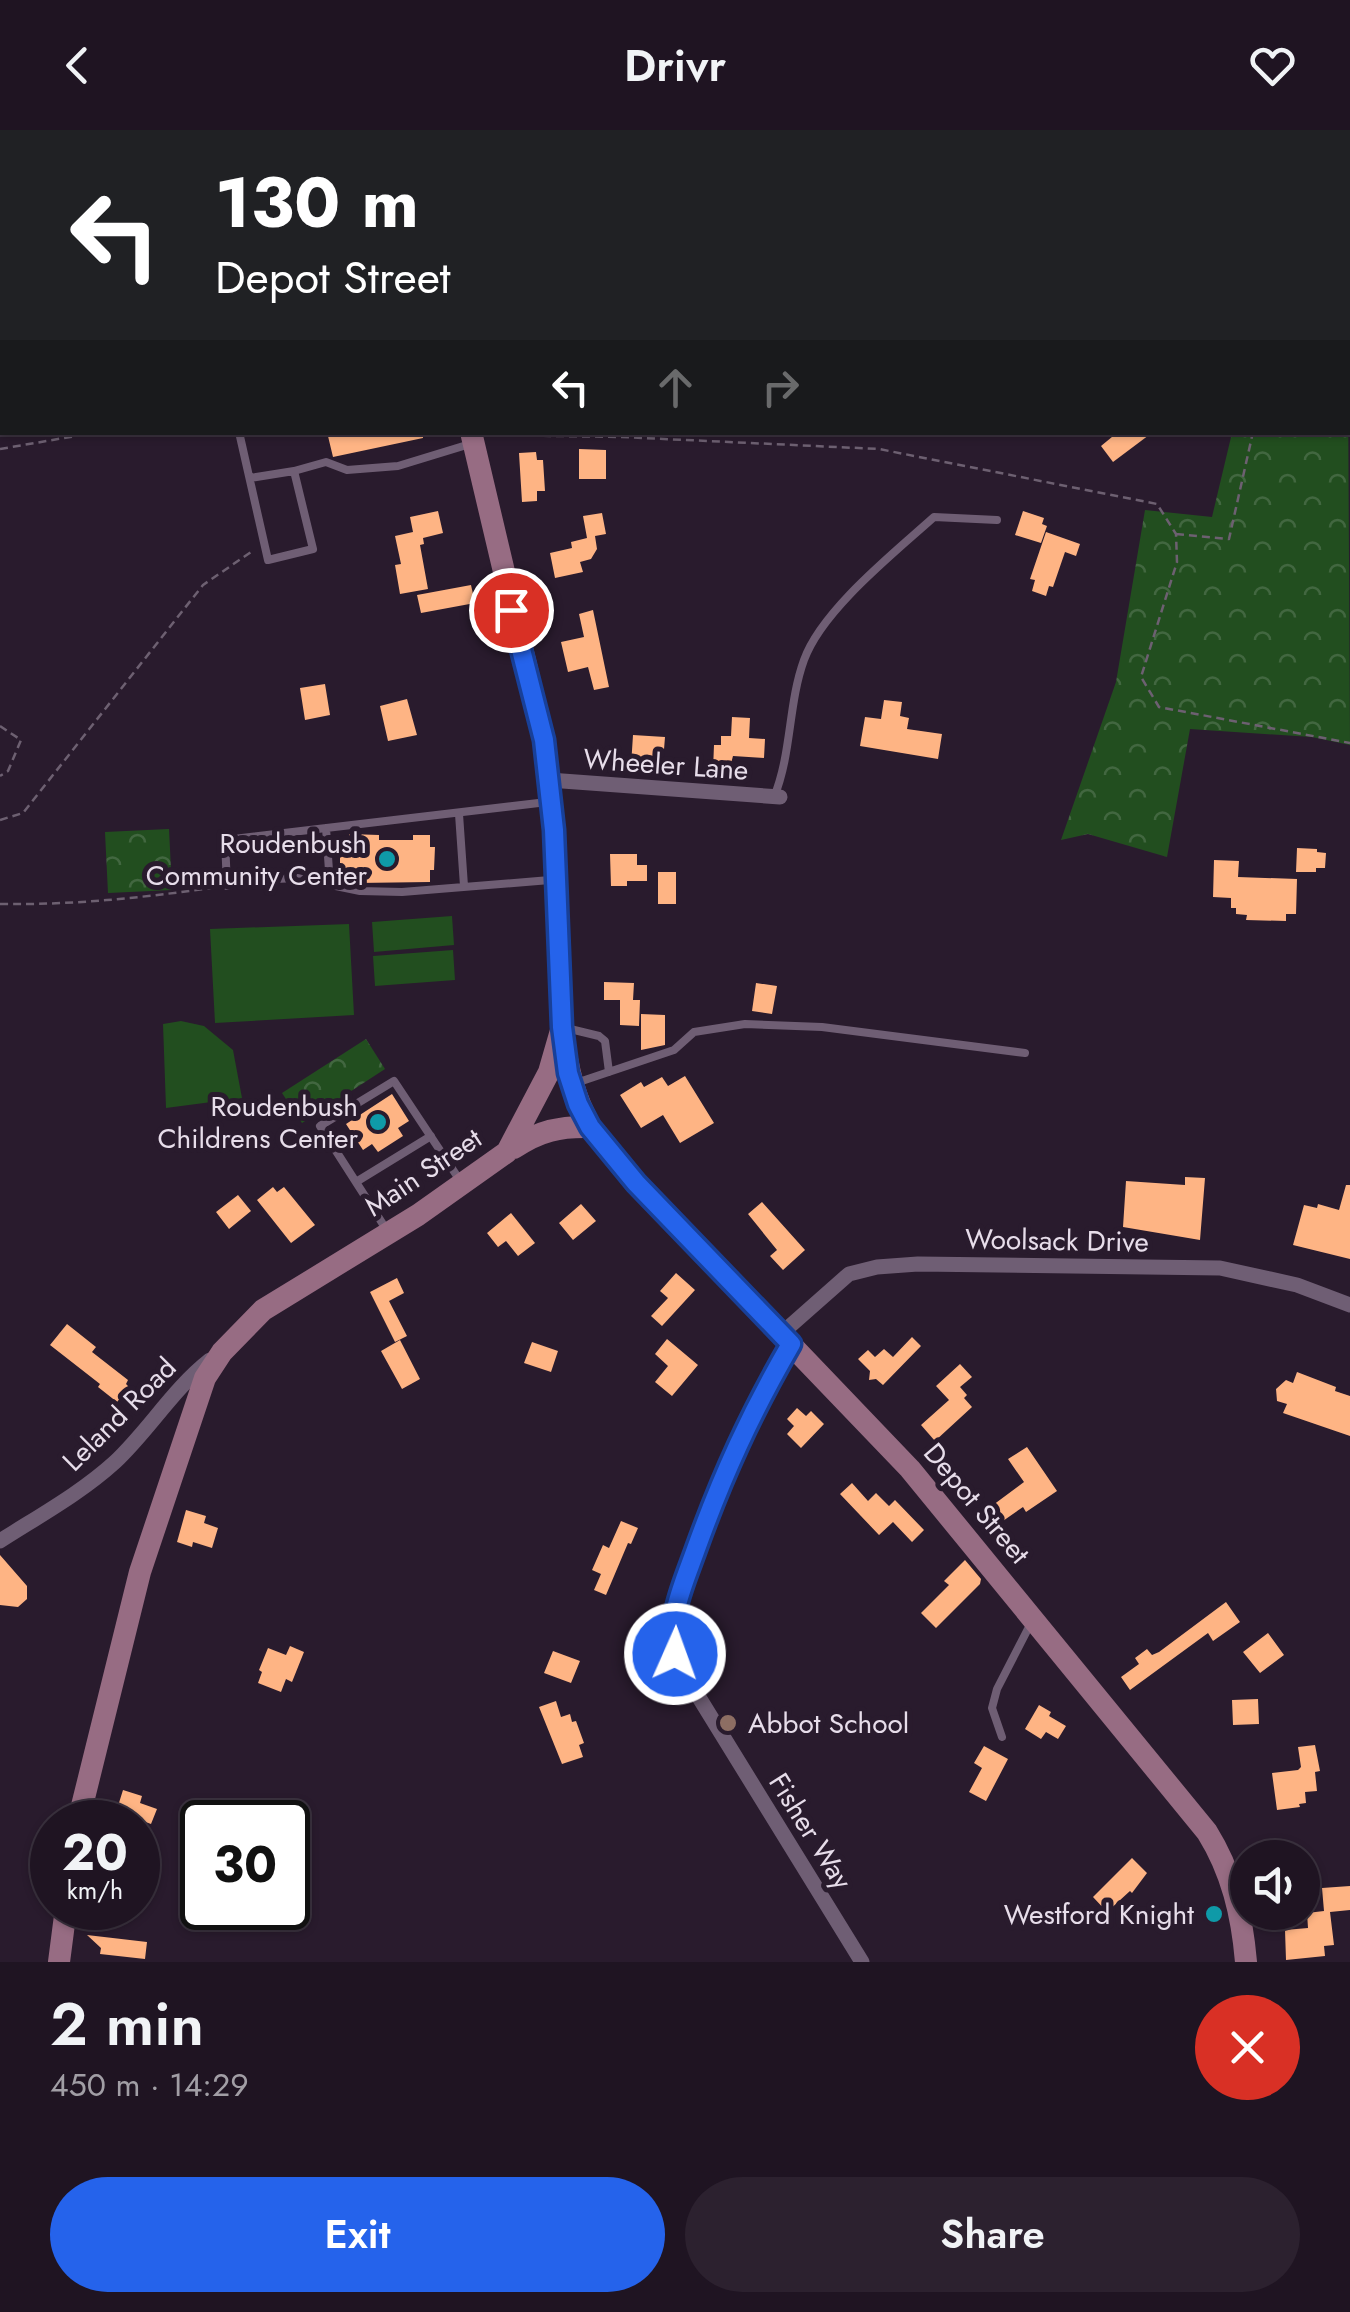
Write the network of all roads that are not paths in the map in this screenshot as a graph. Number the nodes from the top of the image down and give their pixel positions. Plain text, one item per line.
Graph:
1 (240, 435) edge
2 (478, 437) edge
3 (294, 471) junction
4 (250, 478) junction
5 (997, 520) dead end
6 (550, 791) junction
7 (777, 797) joint
8 (459, 814) junction
9 (326, 828) junction
10 (557, 879) junction
11 (330, 885) junction
12 (464, 886) junction
13 (562, 1027) junction
14 (1024, 1053) dead end
15 (609, 1072) junction
16 (572, 1084) junction
17 (590, 1127) junction
18 (431, 1136) junction
19 (508, 1152) junction
20 (356, 1182) junction
21 (464, 1186) junction
22 (388, 1233) junction
23 (1350, 1306) edge
24 (786, 1339) junction
25 (222, 1352) junction
26 (0, 1541) edge
27 (1033, 1619) junction
28 (1002, 1737) dead end
29 (83, 1800) edge
30 (63, 1930) edge
31 (59, 1962) edge
32 (862, 1962) edge
33 (1246, 1962) edge

1 - 4 lane
2 - 3 lane
2 - 6 main road, Main Street
3 - 4 lane
3 - 4 lane
5 - 7 lane
6 - 7 street, Wheeler Lane
6 - 8 lane
6 - 10 main road, Main Street
8 - 9 lane
8 - 12 lane
9 - 11 lane
9 - 11 lane
10 - 12 lane
10 - 13 main road, Main Street
11 - 12 lane
13 - 15 lane
13 - 16 main road, Depot Street
13 - 19 main road, Main Street
14 - 15 lane
15 - 16 lane
16 - 17 main road, Depot Street
17 - 19 main road
17 - 24 main road, Depot Street
18 - 20 lane
18 - 20 lane
18 - 21 lane
19 - 21 main road, Main Street
20 - 22 lane
21 - 22 main road, Main Street
22 - 25 main road, Main Street
23 - 24 street, Woolsack Drive
24 - 27 main road, Depot Street
24 - 32 street, Fisher Way
25 - 26 street, Leland Road
25 - 29 main road, Main Street
27 - 28 lane
27 - 33 main road, Depot Street
30 - 31 main road

